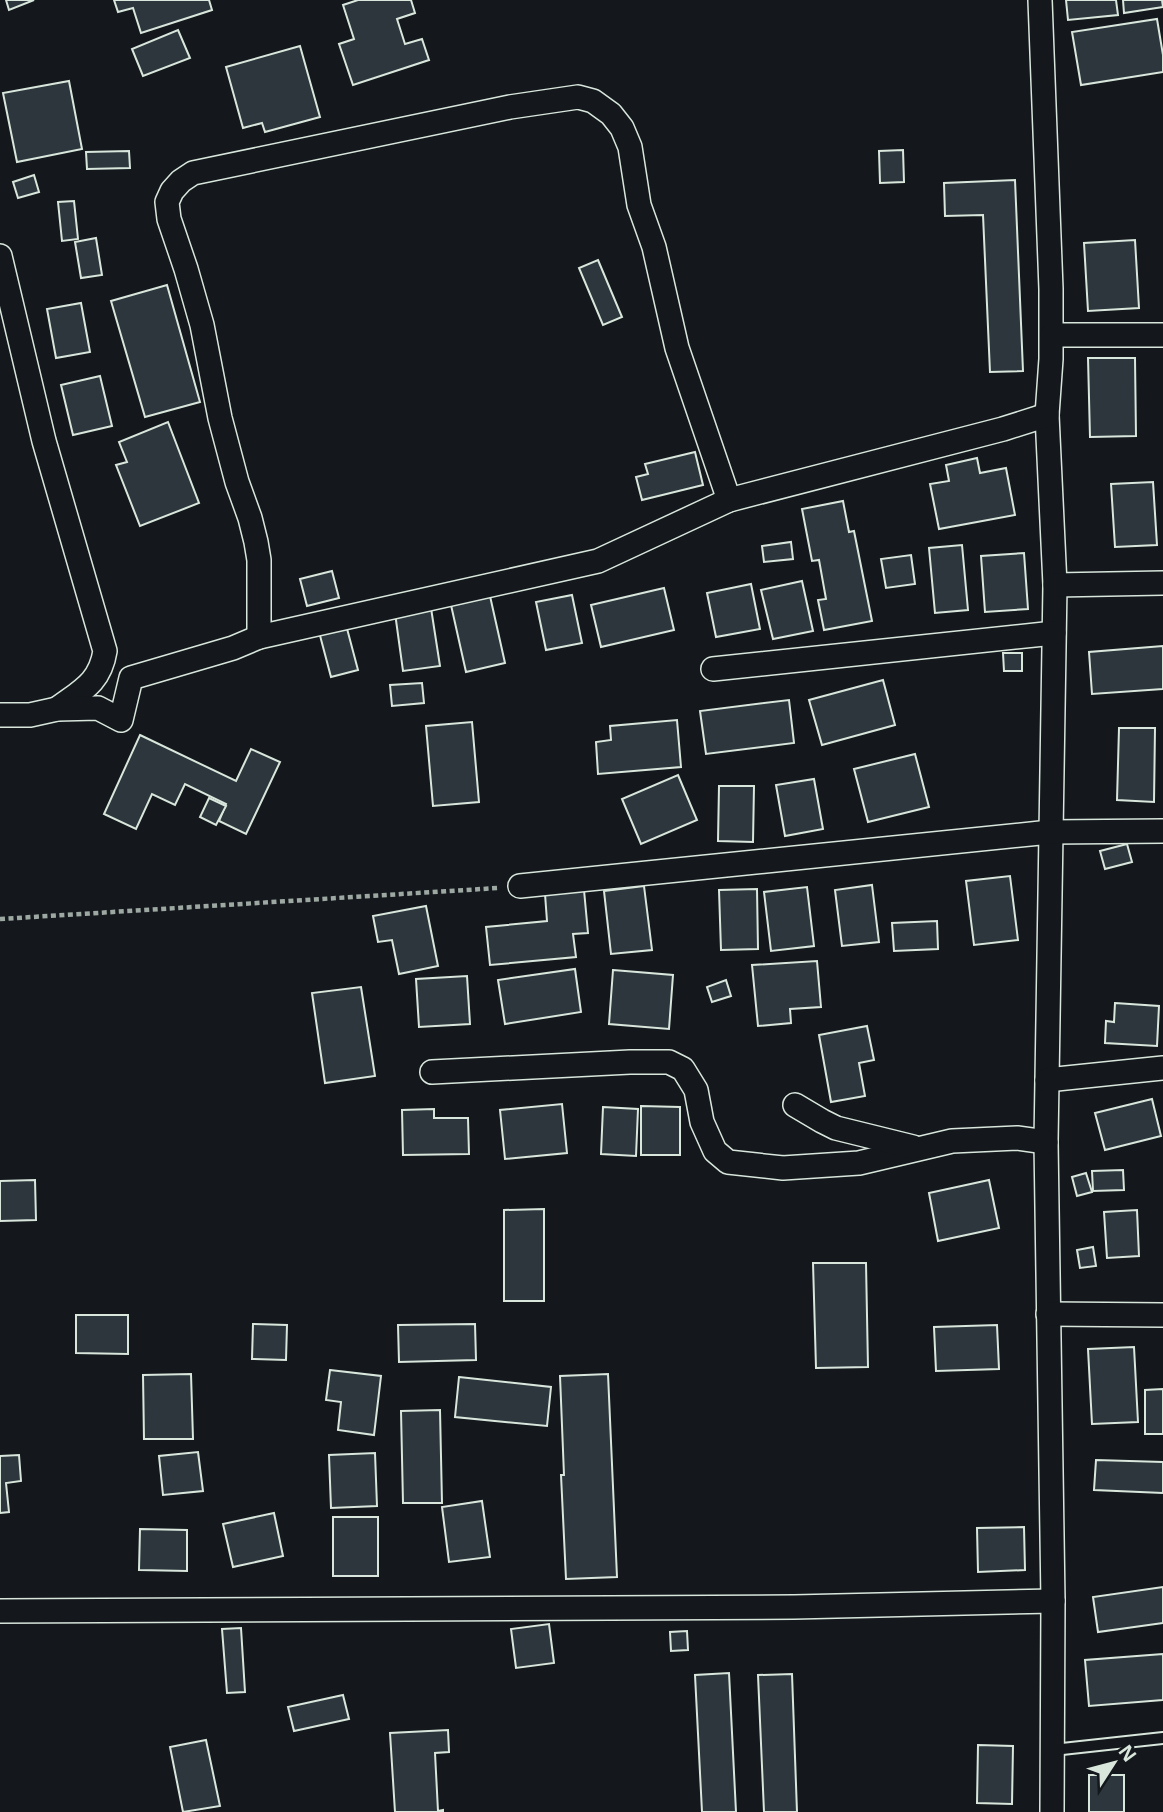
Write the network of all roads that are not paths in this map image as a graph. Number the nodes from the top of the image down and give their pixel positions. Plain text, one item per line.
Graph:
1 (1040, 0) edge
2 (0, 256) edge
3 (1052, 335) junction
4 (1163, 335) edge
5 (1047, 415) junction
6 (729, 500) junction
7 (1163, 583) edge
8 (1055, 585) junction
9 (1054, 633) junction
10 (259, 637) junction
11 (105, 651) junction
12 (713, 669) dead end
13 (131, 678) junction
14 (57, 709) junction
15 (0, 715) edge
16 (1163, 831) edge
17 (1050, 832) junction
18 (520, 886) road end
19 (1163, 1068) edge
20 (432, 1072) dead end
21 (1046, 1080) junction
22 (795, 1105) dead end
23 (1046, 1142) junction
24 (918, 1149) junction
25 (1048, 1314) junction
26 (1163, 1315) edge
27 (1052, 1601) junction
28 (0, 1611) edge
29 (1163, 1738) edge
30 (1052, 1750) junction
31 (1052, 1812) edge

1 - 3 street
2 - 11 street
3 - 4 street
3 - 5 street
5 - 6 street
5 - 8 street
6 - 10 street
6 - 10 street
7 - 8 street
8 - 9 street
9 - 12 street
9 - 17 street
10 - 13 street
11 - 13 street
11 - 14 street
13 - 14 street
14 - 15 street
16 - 17 street
17 - 18 street
17 - 21 street
19 - 21 street
20 - 24 street
21 - 23 street
22 - 24 street
23 - 24 street
23 - 25 street
25 - 26 street
25 - 27 street
27 - 28 street
27 - 30 street
29 - 30 lane
30 - 31 street

